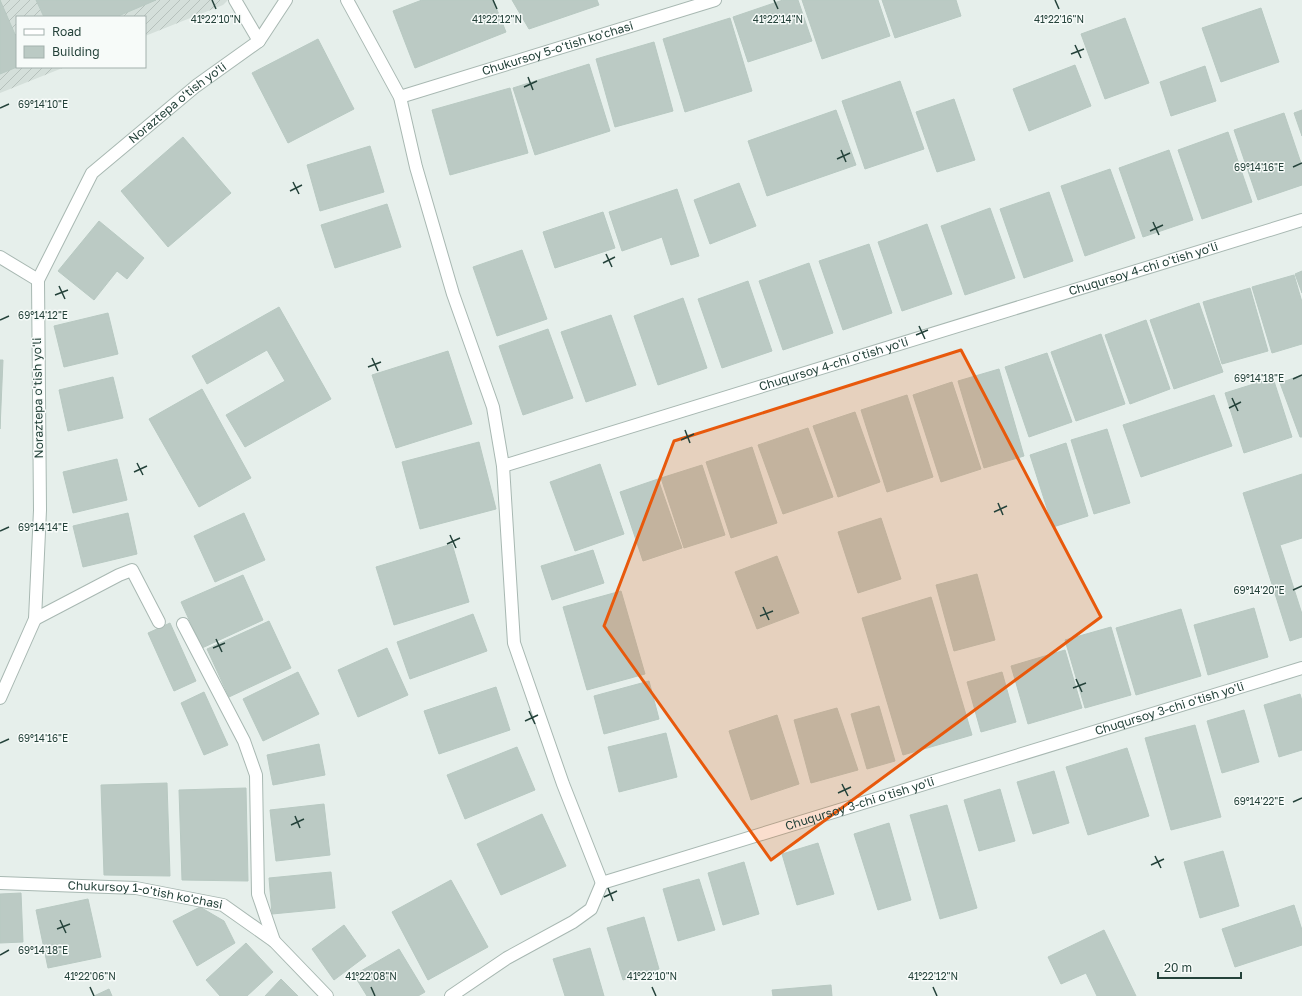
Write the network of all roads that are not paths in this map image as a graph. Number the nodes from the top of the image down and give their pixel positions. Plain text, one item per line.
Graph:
1 (235, 0) edge
2 (286, 0) edge
3 (347, 0) edge
4 (715, 0) edge
5 (259, 41) junction
6 (400, 97) junction
7 (1302, 220) edge
8 (0, 257) edge
9 (38, 280) junction
10 (503, 466) junction
11 (35, 618) junction
12 (159, 622) dead end
13 (183, 624) dead end
14 (1302, 668) edge
15 (0, 698) edge
16 (0, 883) edge
17 (602, 883) junction
18 (274, 940) junction
19 (327, 996) edge
20 (450, 996) edge

1 - 5 street
2 - 5 street, Noraztepa o'tish yo'li
3 - 6 street
4 - 6 street, Chukursoy 5-o'tish ko'chasi
5 - 9 street, Noraztepa o'tish yo'li
6 - 10 street
7 - 10 street, Chuqursoy 4-chi o'tish yo'li
8 - 9 street
9 - 11 street, Noraztepa o'tish yo'li
10 - 17 street
11 - 12 street
11 - 15 street, Noraztepa o'tish yo'li
13 - 18 street
14 - 17 street, Chuqursoy 3-chi o'tish yo'li
16 - 18 street, Chukursoy 1-o'tish ko'chasi
17 - 20 street
18 - 19 street, Chukursoy 1-o'tish ko'chasi

